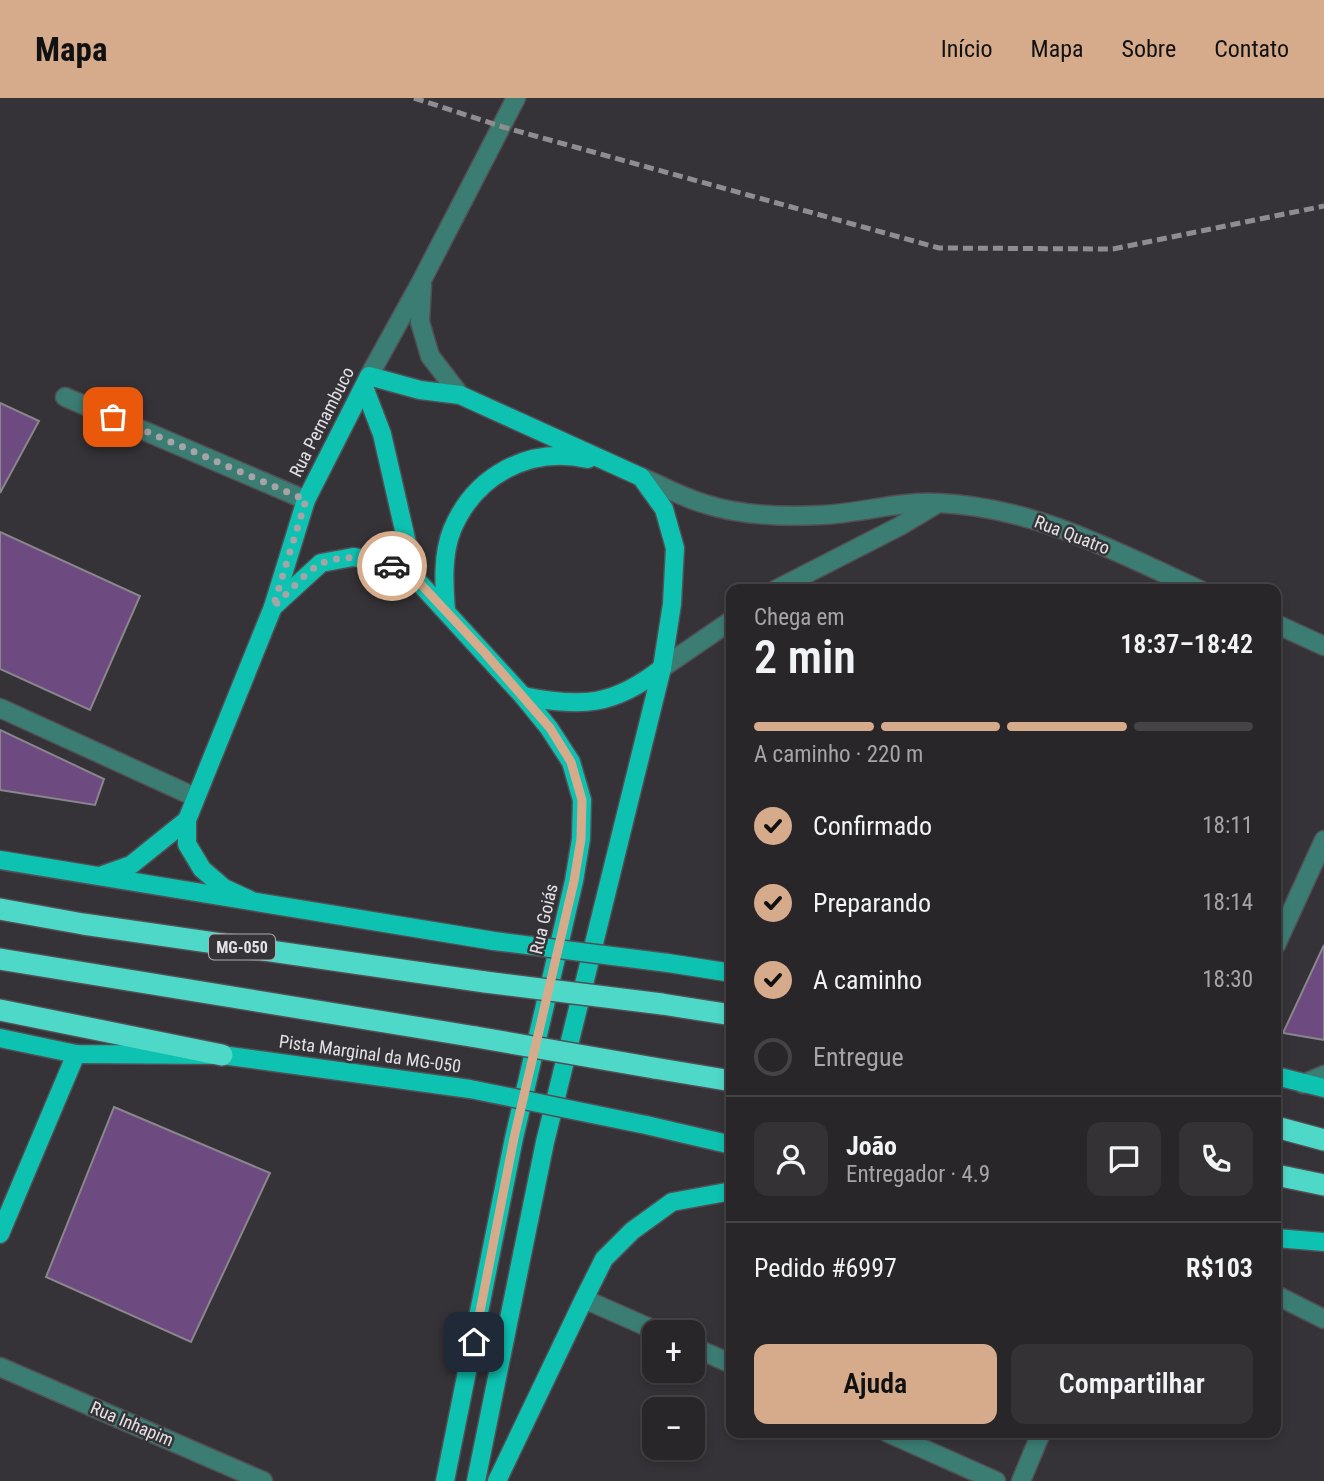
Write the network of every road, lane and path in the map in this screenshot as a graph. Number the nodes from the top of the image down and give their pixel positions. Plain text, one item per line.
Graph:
1 (516, 98) edge
2 (422, 280) junction
3 (366, 382) junction
4 (460, 395) junction
5 (65, 397) dead end
6 (612, 464) junction
7 (641, 477) junction
8 (306, 500) junction
9 (938, 503) junction
10 (415, 578) junction
11 (787, 584) edge
12 (1187, 584) edge
13 (273, 607) junction
14 (446, 611) junction
15 (726, 624) edge
16 (1281, 626) edge
17 (1324, 646) edge
18 (662, 668) junction
19 (523, 696) junction
20 (0, 708) edge
21 (195, 797) junction
22 (187, 820) junction
23 (1324, 840) edge
24 (0, 860) edge
25 (98, 877) junction
26 (250, 900) junction
27 (0, 909) edge
28 (1281, 934) edge
29 (0, 959) edge
30 (726, 972) edge
31 (0, 1010) edge
32 (726, 1014) edge
33 (0, 1038) edge
34 (76, 1054) junction
35 (222, 1055) junction
36 (1324, 1075) edge
37 (1281, 1077) edge
38 (726, 1080) edge
39 (1303, 1084) junction
40 (1324, 1088) edge
41 (1281, 1128) edge
42 (1324, 1140) edge
43 (726, 1144) edge
44 (1281, 1176) edge
45 (1324, 1185) edge
46 (726, 1192) edge
47 (0, 1234) edge
48 (1281, 1238) edge
49 (1324, 1242) edge
50 (584, 1298) junction
51 (1281, 1298) edge
52 (1324, 1319) edge
53 (642, 1324) edge
54 (705, 1352) edge
55 (726, 1361) edge
56 (0, 1367) edge
57 (464, 1393) junction
58 (492, 1401) junction
59 (899, 1438) edge
60 (1039, 1438) edge
61 (263, 1481) edge
62 (445, 1481) edge
63 (476, 1481) edge
64 (497, 1481) edge
65 (996, 1481) edge
66 (1021, 1481) edge

1 - 2 street, Rua Pernambuco
2 - 3 street, Rua Pernambuco
2 - 4 street
3 - 4 main road
3 - 8 main road, Rua Pernambuco
3 - 10 main road
4 - 6 main road
5 - 8 street
6 - 7 main road
6 - 14 main road
7 - 9 street, Rua Quatro
7 - 18 main road
8 - 13 main road, Rua Pernambuco
9 - 11 street
9 - 12 street, Rua Quatro
10 - 13 main road, Rua Goiás
10 - 14 main road, Rua Goiás
13 - 21 main road, Rua Pernambuco
14 - 19 main road, Rua Goiás
15 - 18 street
16 - 17 street
18 - 19 main road
18 - 58 main road
19 - 57 main road, Rua Goiás
20 - 21 street
21 - 22 main road, Rua Pernambuco
22 - 25 main road
22 - 26 main road, Rua Pernambuco
23 - 28 street
24 - 25 main road
25 - 26 main road
26 - 30 main road, bridge
27 - 32 highway, MG-050, bridge
29 - 38 highway, bridge
31 - 35 highway
33 - 34 main road, Pista Marginal da MG-050
34 - 35 main road, Pista Marginal da MG-050
34 - 47 main road
35 - 43 main road, Pista Marginal da MG-050, bridge
36 - 39 street
37 - 39 main road
39 - 40 main road
41 - 42 highway
44 - 45 highway
46 - 50 main road
48 - 49 main road
50 - 53 street
50 - 64 main road
51 - 52 street
54 - 55 street
56 - 61 street, Rua Inhapim
57 - 58 main road
57 - 62 main road, Rua Goiás
58 - 63 main road
59 - 65 street
60 - 66 street

